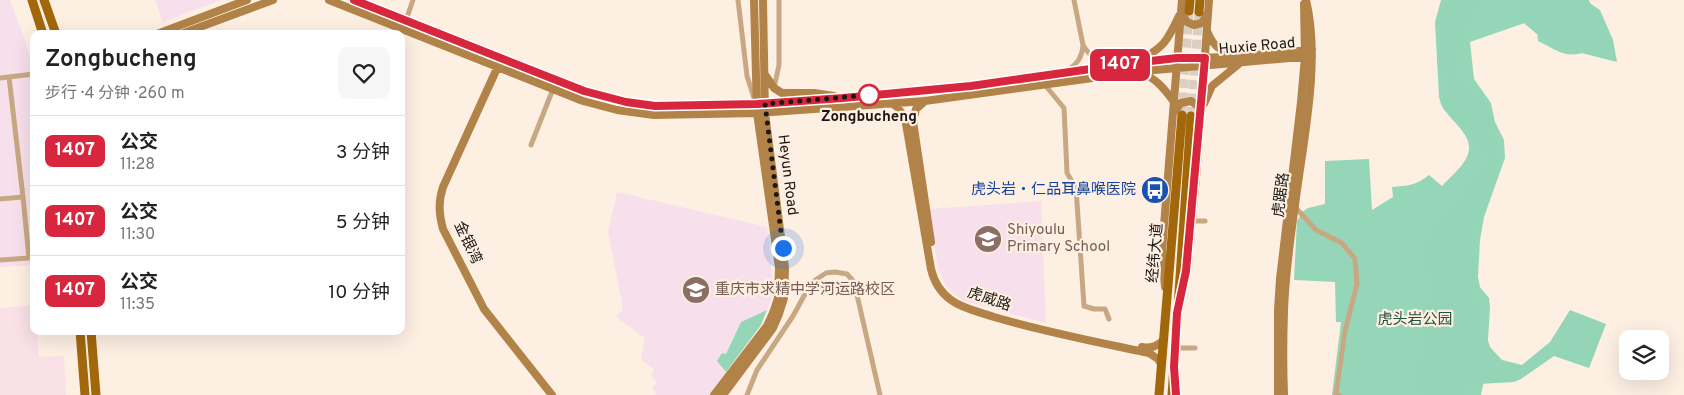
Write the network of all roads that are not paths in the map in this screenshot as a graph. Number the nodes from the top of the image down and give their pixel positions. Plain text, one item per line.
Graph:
1 (32, 0) edge
2 (44, 0) edge
3 (247, 0) edge
4 (273, 0) edge
5 (329, 0) edge
6 (354, 0) edge
7 (413, 0) edge
8 (738, 0) edge
9 (754, 0) edge
10 (763, 0) edge
11 (779, 0) edge
12 (1074, 0) edge
13 (1182, 0) edge
14 (1190, 0) edge
15 (1200, 0) edge
16 (1208, 0) edge
17 (1305, 0) edge
18 (1194, 12) junction
19 (406, 20) junction
20 (403, 28) junction
21 (42, 30) edge
22 (55, 30) edge
23 (168, 30) edge
24 (192, 30) edge
25 (1207, 30) junction
26 (1082, 45) junction
27 (1309, 53) junction
28 (1247, 56) junction
29 (1177, 58) junction
30 (1205, 62) junction
31 (500, 63) junction
32 (1133, 63) junction
33 (1240, 63) junction
34 (1118, 66) junction
35 (1176, 67) junction
36 (1139, 72) junction
37 (764, 73) junction
38 (30, 74) edge
39 (1062, 74) junction
40 (9, 77) junction
41 (0, 78) edge
42 (1045, 86) junction
43 (774, 88) junction
44 (553, 89) junction
45 (843, 98) junction
46 (925, 101) junction
47 (1174, 102) junction
48 (761, 104) junction
49 (893, 104) junction
50 (761, 113) junction
51 (1201, 113) junction
52 (1182, 115) junction
53 (530, 145) dead end
54 (23, 197) junction
55 (0, 199) edge
56 (1294, 206) junction
57 (1192, 221) junction
58 (1205, 222) dead end
59 (0, 260) edge
60 (1177, 313) junction
61 (1109, 319) dead end
62 (80, 335) edge
63 (91, 335) edge
64 (1163, 341) junction
65 (1175, 348) junction
66 (1195, 348) dead end
67 (1161, 364) junction
68 (1174, 367) junction
69 (726, 394) edge
70 (1159, 394) edge
71 (85, 395) edge
72 (96, 395) edge
73 (552, 395) edge
74 (714, 395) edge
75 (747, 395) edge
76 (880, 395) edge
77 (1172, 395) edge
78 (1176, 395) edge
79 (1278, 395) edge
80 (1284, 395) edge
81 (1339, 395) edge

1 - 21 main road
2 - 22 main road
3 - 23 main road
4 - 24 main road
5 - 20 main road, Huxie Road
6 - 19 main road, Huxie Road
7 - 19 street
8 - 48 street
9 - 48 main road, Heyun Road
10 - 37 main road, Heyun Road
11 - 43 street
12 - 26 street
13 - 18 main road
14 - 18 main road
15 - 18 main road
16 - 18 main road
17 - 27 main road, 虎踞路
18 - 25 main road
18 - 29 main road
18 - 32 main road
19 - 20 street
19 - 31 main road, Huxie Road
20 - 31 main road, Huxie Road
25 - 28 main road
25 - 30 main road
26 - 34 street
26 - 39 street
27 - 28 main road, Huxie Road
27 - 33 main road, Huxie Road
27 - 56 main road, 虎踞路
27 - 79 main road, 虎踞路
28 - 30 main road, Huxie Road
29 - 30 main road, Huxie Road
29 - 32 main road, Huxie Road
29 - 35 main road
30 - 33 main road, Huxie Road
30 - 35 main road, Huxie Road
30 - 51 main road
31 - 44 main road, Huxie Road
31 - 48 main road, Huxie Road
31 - 73 main road, 金银湾
32 - 34 main road, Huxie Road
33 - 51 main road
34 - 39 main road, Huxie Road
35 - 36 main road, Huxie Road
35 - 47 main road
36 - 42 main road, Huxie Road
36 - 47 main road
37 - 43 main road
37 - 48 main road, Heyun Road
38 - 40 street
39 - 45 main road, Huxie Road
40 - 41 street
40 - 54 street
42 - 46 main road, Huxie Road
42 - 61 street
43 - 45 main road
44 - 50 main road, Huxie Road
44 - 53 street
45 - 48 main road, Huxie Road
46 - 49 main road, Huxie Road
46 - 64 main road, 虎威路
47 - 52 main road
48 - 50 main road, Heyun Road
49 - 50 main road, Huxie Road
49 - 67 main road, 虎威路
50 - 69 main road, Heyun Road
50 - 74 main road, Heyun Road
51 - 52 main road
51 - 57 main road
52 - 60 main road
52 - 64 main road, 经纬大道
54 - 55 street
54 - 59 street
56 - 80 main road, 虎踞路
56 - 81 street
57 - 58 street
57 - 60 main road
60 - 65 main road
62 - 71 main road
63 - 72 main road
64 - 67 main road, 经纬大道
65 - 66 street
65 - 68 main road
67 - 70 main road, 经纬大道
68 - 77 main road
68 - 78 main road
75 - 76 street

